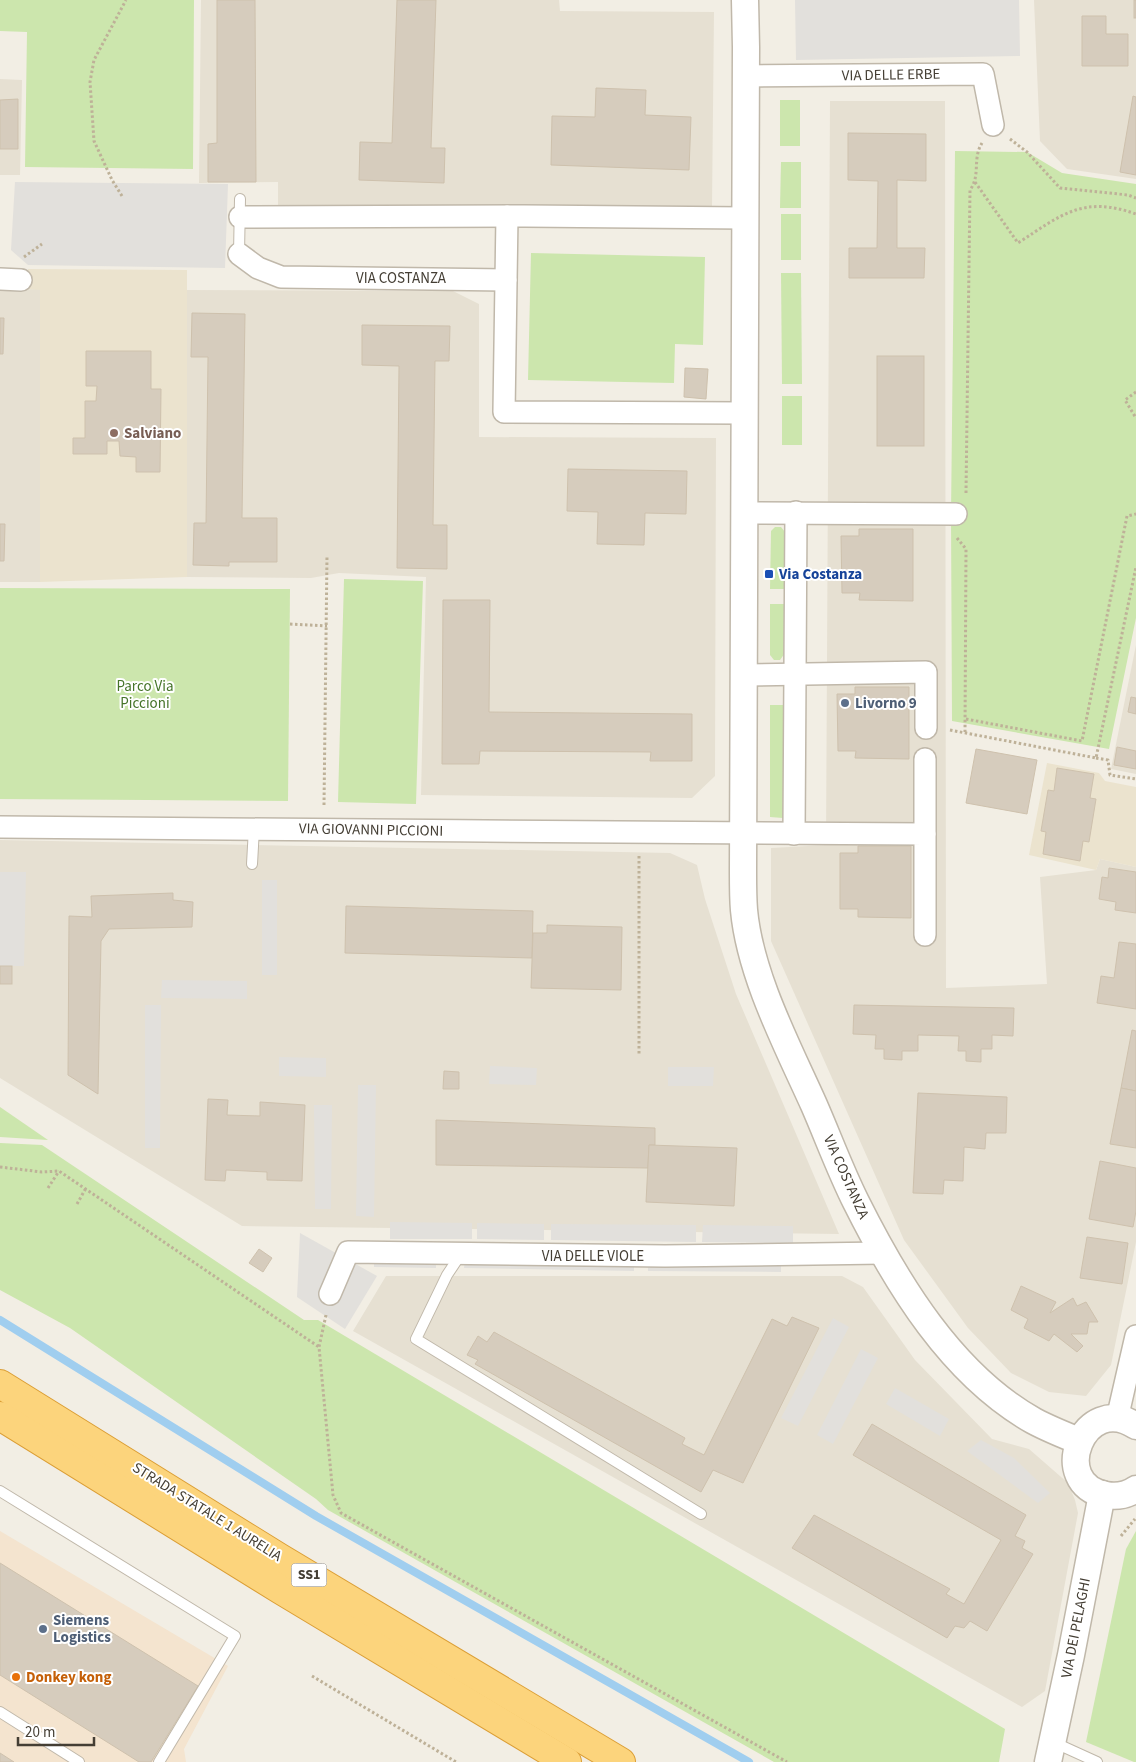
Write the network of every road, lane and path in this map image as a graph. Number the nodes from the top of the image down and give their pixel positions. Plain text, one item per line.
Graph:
1 (126, 0) edge
2 (736, 0) edge
3 (745, 0) edge
4 (746, 29) junction
5 (746, 76) junction
6 (993, 125) dead end
7 (976, 152) dead end
8 (1027, 152) dead end
9 (976, 182) junction
10 (122, 196) dead end
11 (1136, 198) edge
12 (240, 208) joint
13 (1136, 214) edge
14 (507, 216) junction
15 (744, 218) junction
16 (239, 254) joint
17 (0, 279) edge
18 (21, 280) dead end
19 (506, 280) junction
20 (1136, 392) edge
21 (745, 413) junction
22 (1136, 418) edge
23 (796, 512) junction
24 (744, 513) junction
25 (956, 514) junction
26 (1136, 514) edge
27 (327, 555) dead end
28 (1136, 567) edge
29 (290, 624) dead end
30 (327, 626) junction
31 (795, 674) junction
32 (744, 675) junction
33 (966, 719) junction
34 (926, 728) joint
35 (964, 732) junction
36 (1096, 758) junction
37 (925, 759) dead end
38 (1136, 780) edge
39 (0, 827) edge
40 (254, 828) junction
41 (324, 829) junction
42 (639, 833) junction
43 (743, 834) junction
44 (794, 834) junction
45 (925, 834) junction
46 (252, 864) dead end
47 (925, 935) dead end
48 (640, 1056) dead end
49 (0, 1167) edge
50 (59, 1170) junction
51 (48, 1188) dead end
52 (86, 1188) junction
53 (77, 1204) dead end
54 (883, 1253) junction
55 (462, 1254) junction
56 (330, 1294) joint
57 (1136, 1336) edge
58 (319, 1347) junction
59 (0, 1384) edge
60 (0, 1416) edge
61 (1127, 1422) edge
62 (1079, 1441) junction
63 (1136, 1489) edge
64 (0, 1491) edge
65 (1102, 1494) junction
66 (701, 1514) dead end
67 (312, 1676) dead end
68 (0, 1712) edge
69 (1050, 1752) edge
70 (79, 1762) edge
71 (159, 1762) edge
72 (456, 1762) edge
73 (567, 1762) edge
74 (620, 1762) edge
75 (787, 1762) edge
76 (1097, 1762) edge

1 - 10 path
2 - 4 street, VIA COSTANZA
3 - 4 street, VIA COSTANZA
4 - 5 street, VIA COSTANZA
5 - 6 street, VIA DELLE ERBE
5 - 15 street, VIA COSTANZA
7 - 9 path
8 - 11 path
9 - 13 path
9 - 25 path
12 - 14 street
12 - 16 lane
14 - 15 street
14 - 19 street
15 - 21 street, VIA COSTANZA
16 - 19 street, VIA COSTANZA
17 - 18 street
19 - 21 street
20 - 22 path
21 - 24 street, VIA COSTANZA
23 - 24 street
23 - 25 street
23 - 31 street
24 - 32 street, VIA COSTANZA
25 - 33 path
26 - 33 path
27 - 30 path
28 - 36 path
29 - 30 path
30 - 41 path
31 - 32 street
31 - 34 street
31 - 44 street
32 - 43 street, VIA COSTANZA
33 - 35 path
34 - 35 path
35 - 36 path
36 - 38 path
37 - 45 street
39 - 40 street, VIA GIOVANNI PICCIONI
40 - 41 street, VIA GIOVANNI PICCIONI
40 - 46 lane
41 - 42 street, VIA GIOVANNI PICCIONI
42 - 43 street, VIA GIOVANNI PICCIONI
42 - 48 path
43 - 44 street
43 - 54 street, VIA COSTANZA
44 - 45 street
45 - 47 street
49 - 50 path
50 - 51 path
50 - 52 path
52 - 53 path
52 - 58 path
54 - 55 street, VIA DELLE VIOLE
54 - 62 street, VIA COSTANZA
55 - 56 street, VIA DELLE VIOLE
55 - 66 lane
56 - 58 path
57 - 61 street
58 - 75 path
59 - 74 highway, STRADA STATALE 1 AURELIA / SS1
60 - 73 highway, STRADA STATALE 1 AURELIA / SS1
61 - 62 street
62 - 65 street
63 - 65 street
64 - 71 lane
65 - 69 street, VIA DEI PELAGHI
67 - 72 path
68 - 70 lane
69 - 76 lane

